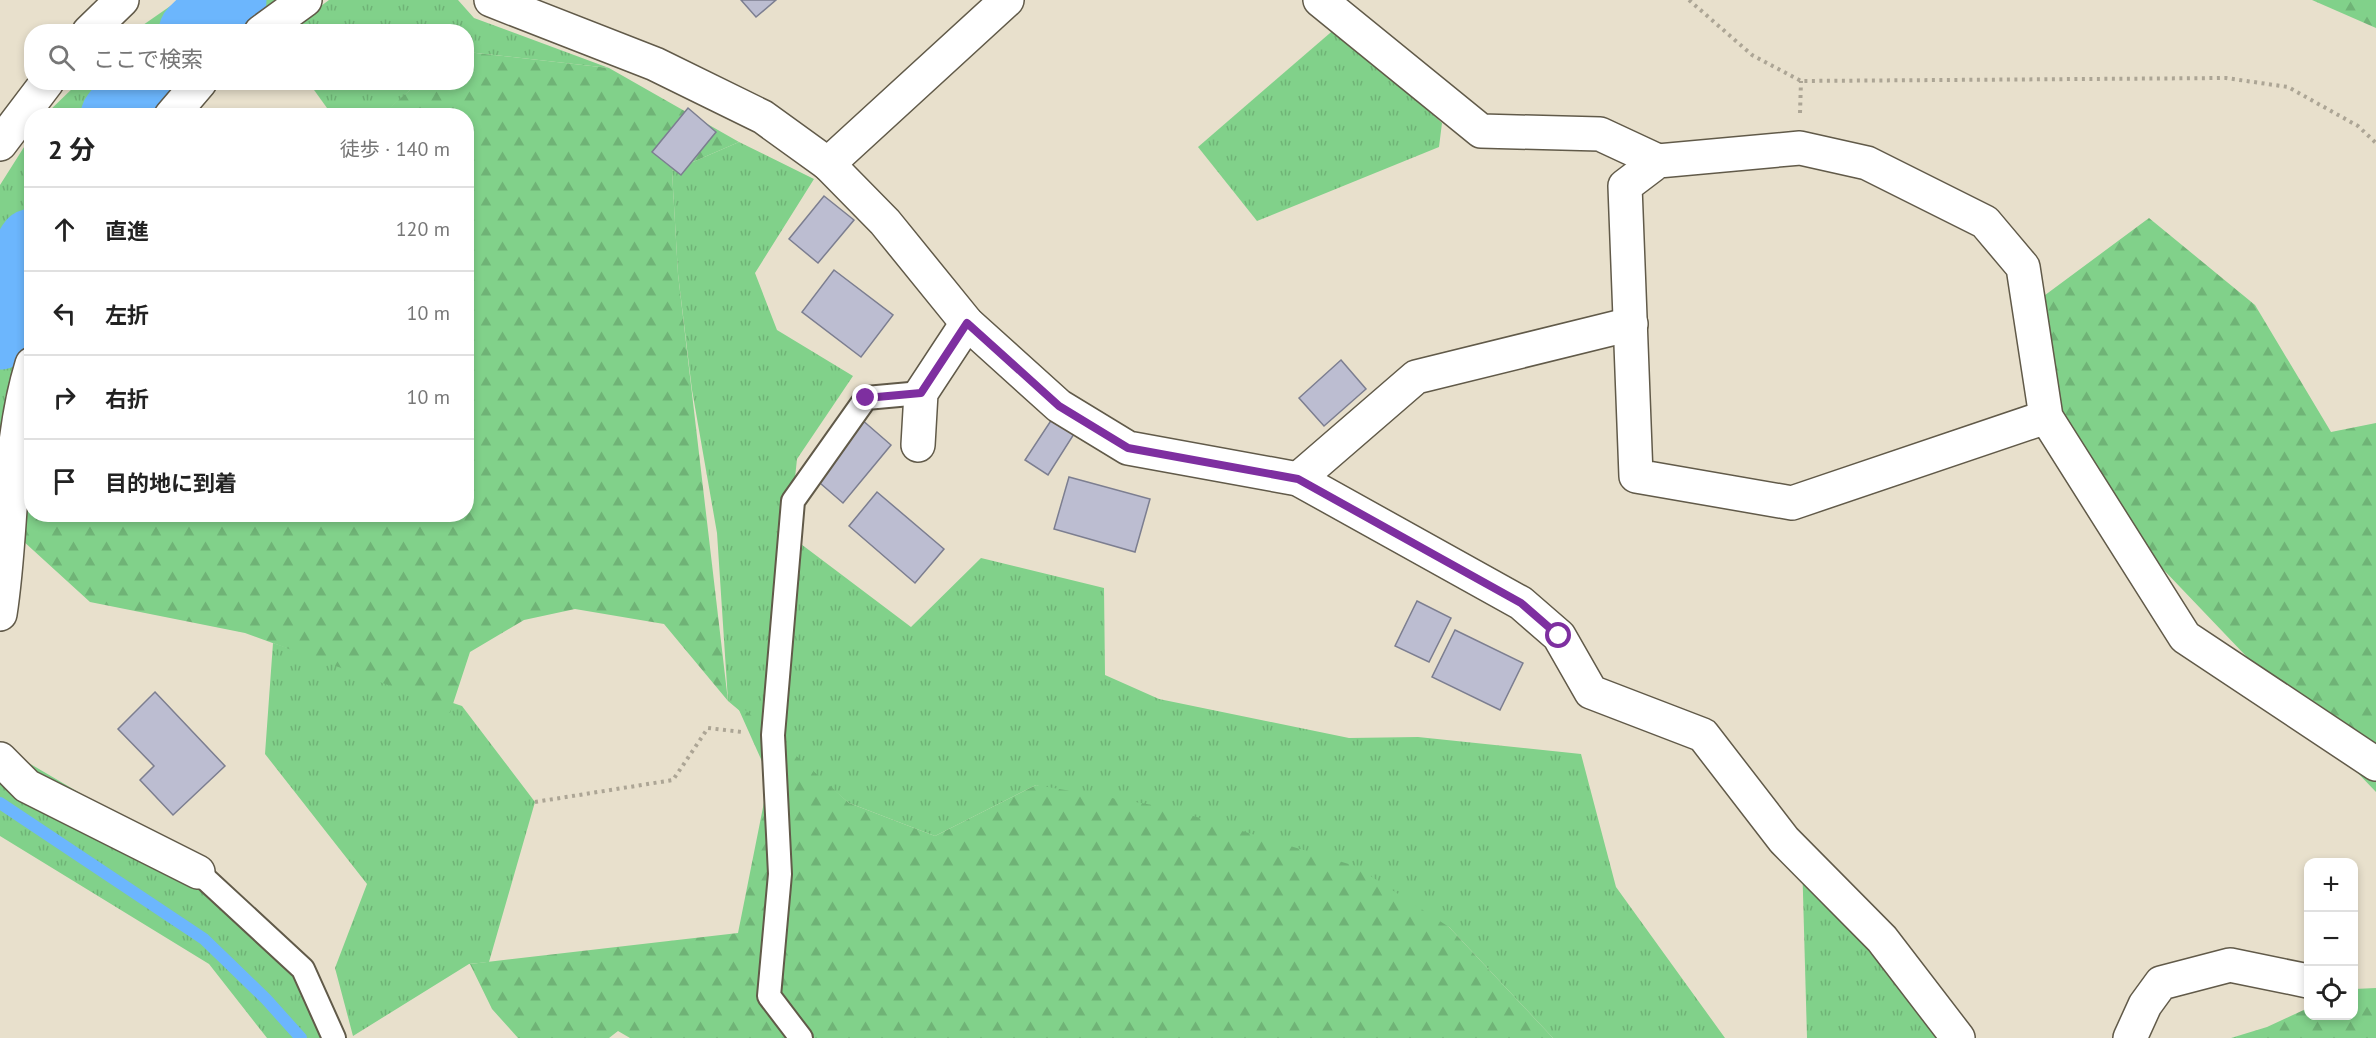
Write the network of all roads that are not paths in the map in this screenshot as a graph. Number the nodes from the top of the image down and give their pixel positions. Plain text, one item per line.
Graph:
1 (305, 0) edge
2 (491, 0) edge
3 (1007, 0) edge
4 (1320, 0) edge
5 (272, 24) edge
6 (41, 90) edge
7 (193, 90) edge
8 (27, 108) edge
9 (178, 108) edge
10 (24, 112) edge
11 (0, 144) edge
12 (1658, 161) junction
13 (828, 164) junction
14 (967, 323) junction
15 (1631, 324) junction
16 (921, 393) junction
17 (24, 398) edge
18 (2046, 417) junction
19 (918, 445) dead end
20 (1298, 479) junction
21 (0, 614) edge
22 (0, 759) edge
23 (2376, 764) edge
24 (198, 872) joint
25 (2304, 980) edge
26 (334, 1038) edge
27 (801, 1038) edge
28 (1958, 1038) edge
29 (2130, 1038) edge

1 - 5 street
2 - 13 street
3 - 13 street
4 - 12 street
6 - 8 street
7 - 9 street
10 - 11 street
12 - 15 street
12 - 18 street
13 - 14 street
14 - 16 street
14 - 20 street
15 - 18 street
15 - 20 street
16 - 19 street
16 - 27 lane
17 - 21 street
18 - 23 street
20 - 28 street
22 - 24 street
24 - 26 lane
25 - 29 street

